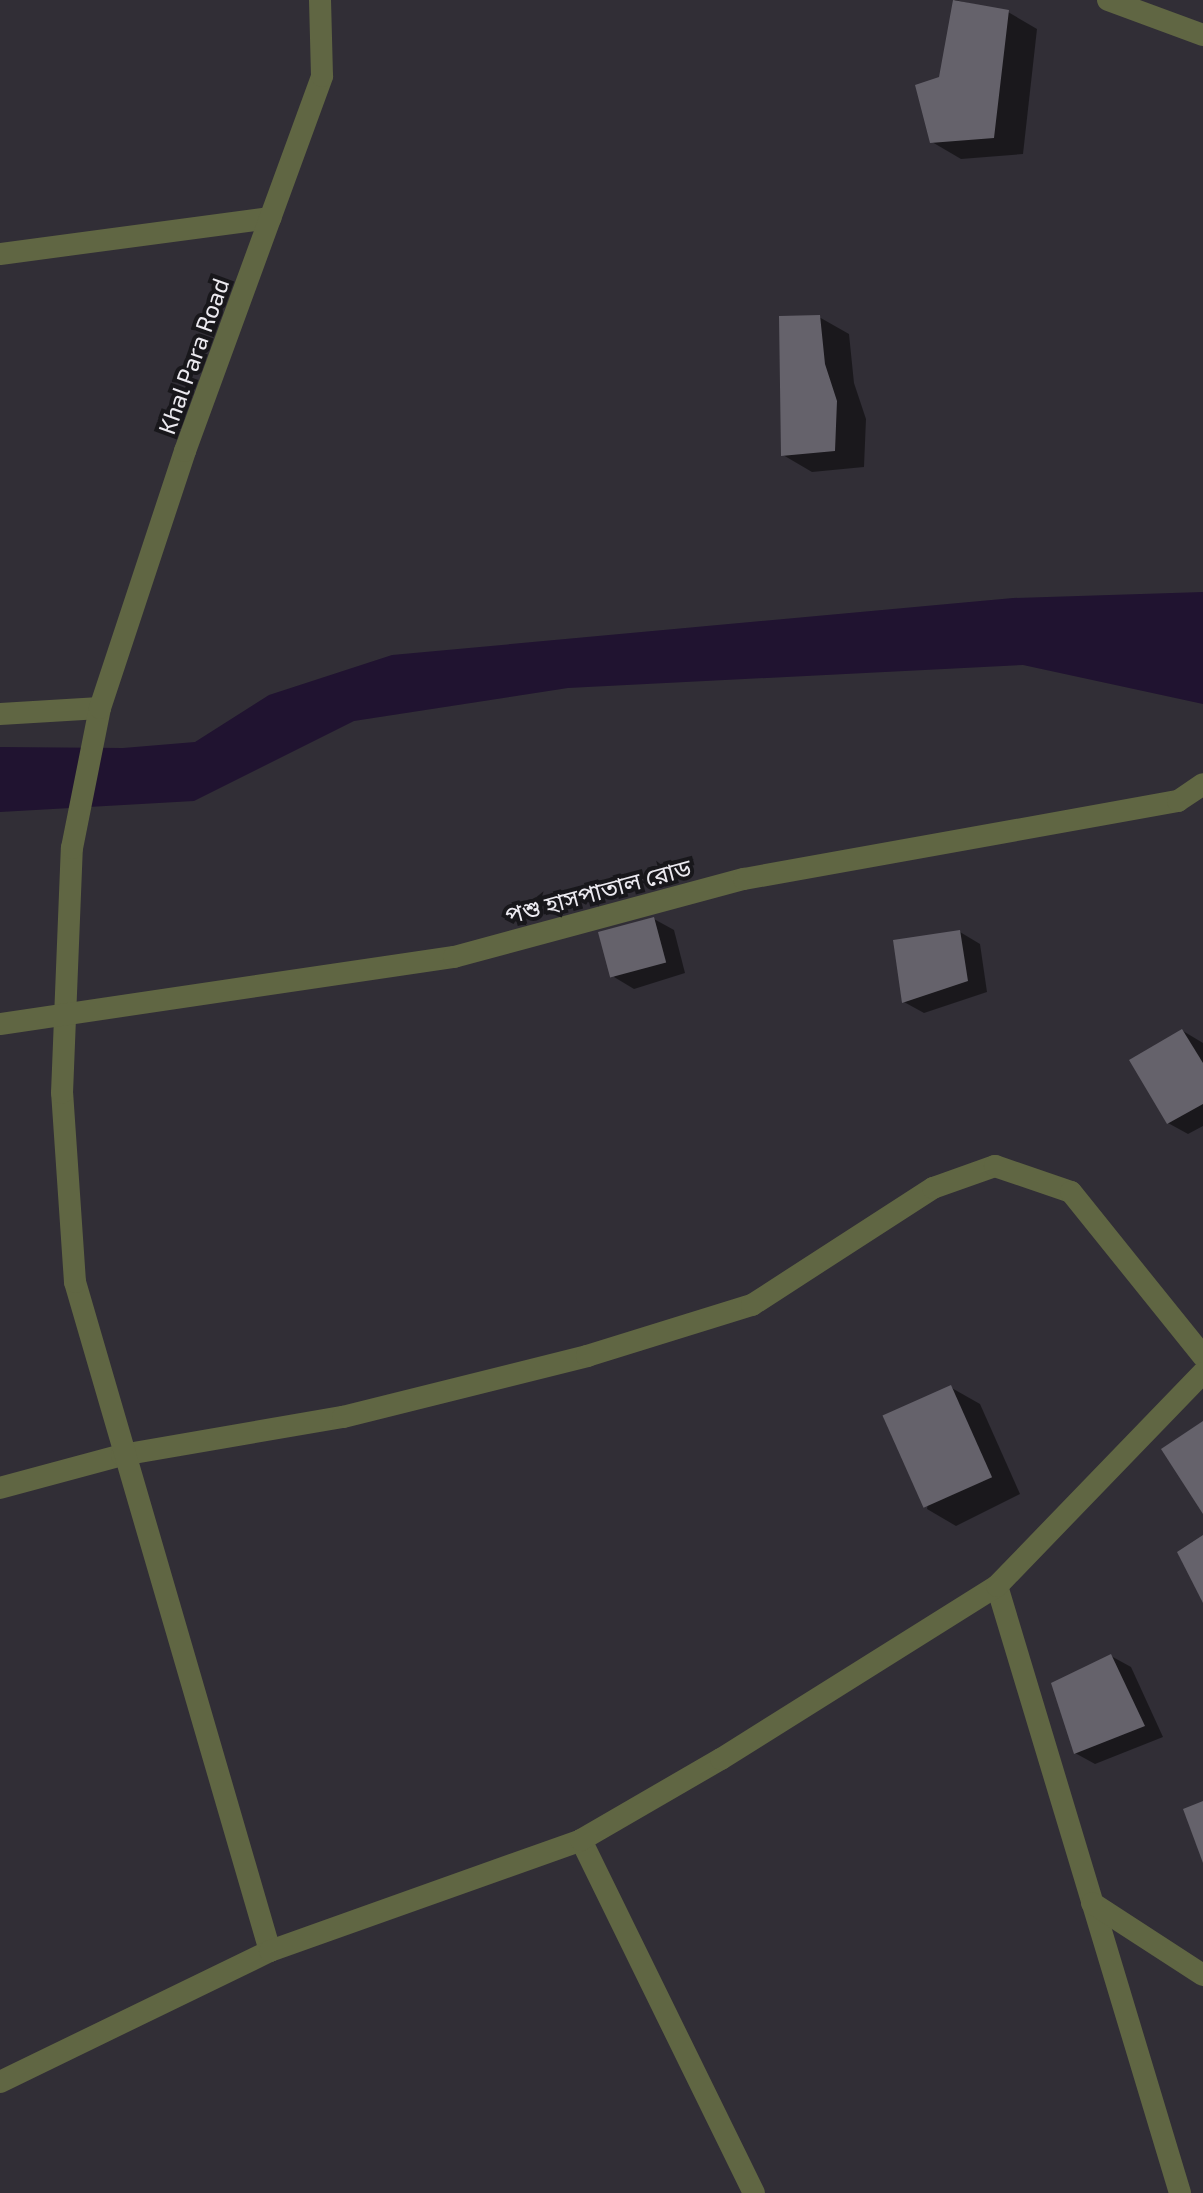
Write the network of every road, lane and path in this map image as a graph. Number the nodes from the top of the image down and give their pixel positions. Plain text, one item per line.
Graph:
1 (320, 0) edge
2 (1108, 0) edge
3 (1203, 35) edge
4 (271, 218) junction
5 (0, 254) edge
6 (0, 714) edge
7 (99, 718) junction
8 (1203, 784) edge
9 (65, 1016) junction
10 (0, 1024) edge
11 (1203, 1356) edge
12 (1203, 1373) edge
13 (122, 1455) junction
14 (0, 1488) edge
15 (997, 1586) junction
16 (581, 1840) junction
17 (1092, 1903) junction
18 (270, 1951) junction
19 (1203, 1975) edge
20 (0, 2082) edge
21 (754, 2193) edge
22 (1180, 2193) edge

1 - 4 street, Khal Para Road
2 - 3 street
4 - 5 street
4 - 7 street, Khal Para Road
6 - 7 street
7 - 9 street, Khal Para Road
8 - 9 street, পশু হাসপাতাল রোড
9 - 10 street, পশু হাসপাতাল রোড
9 - 13 street, Khal Para Road
11 - 13 street
12 - 15 street
13 - 14 street
13 - 18 street, Khal Para Road
15 - 16 street
15 - 17 street
16 - 18 street
16 - 21 street
17 - 19 street
17 - 22 street
18 - 20 street

